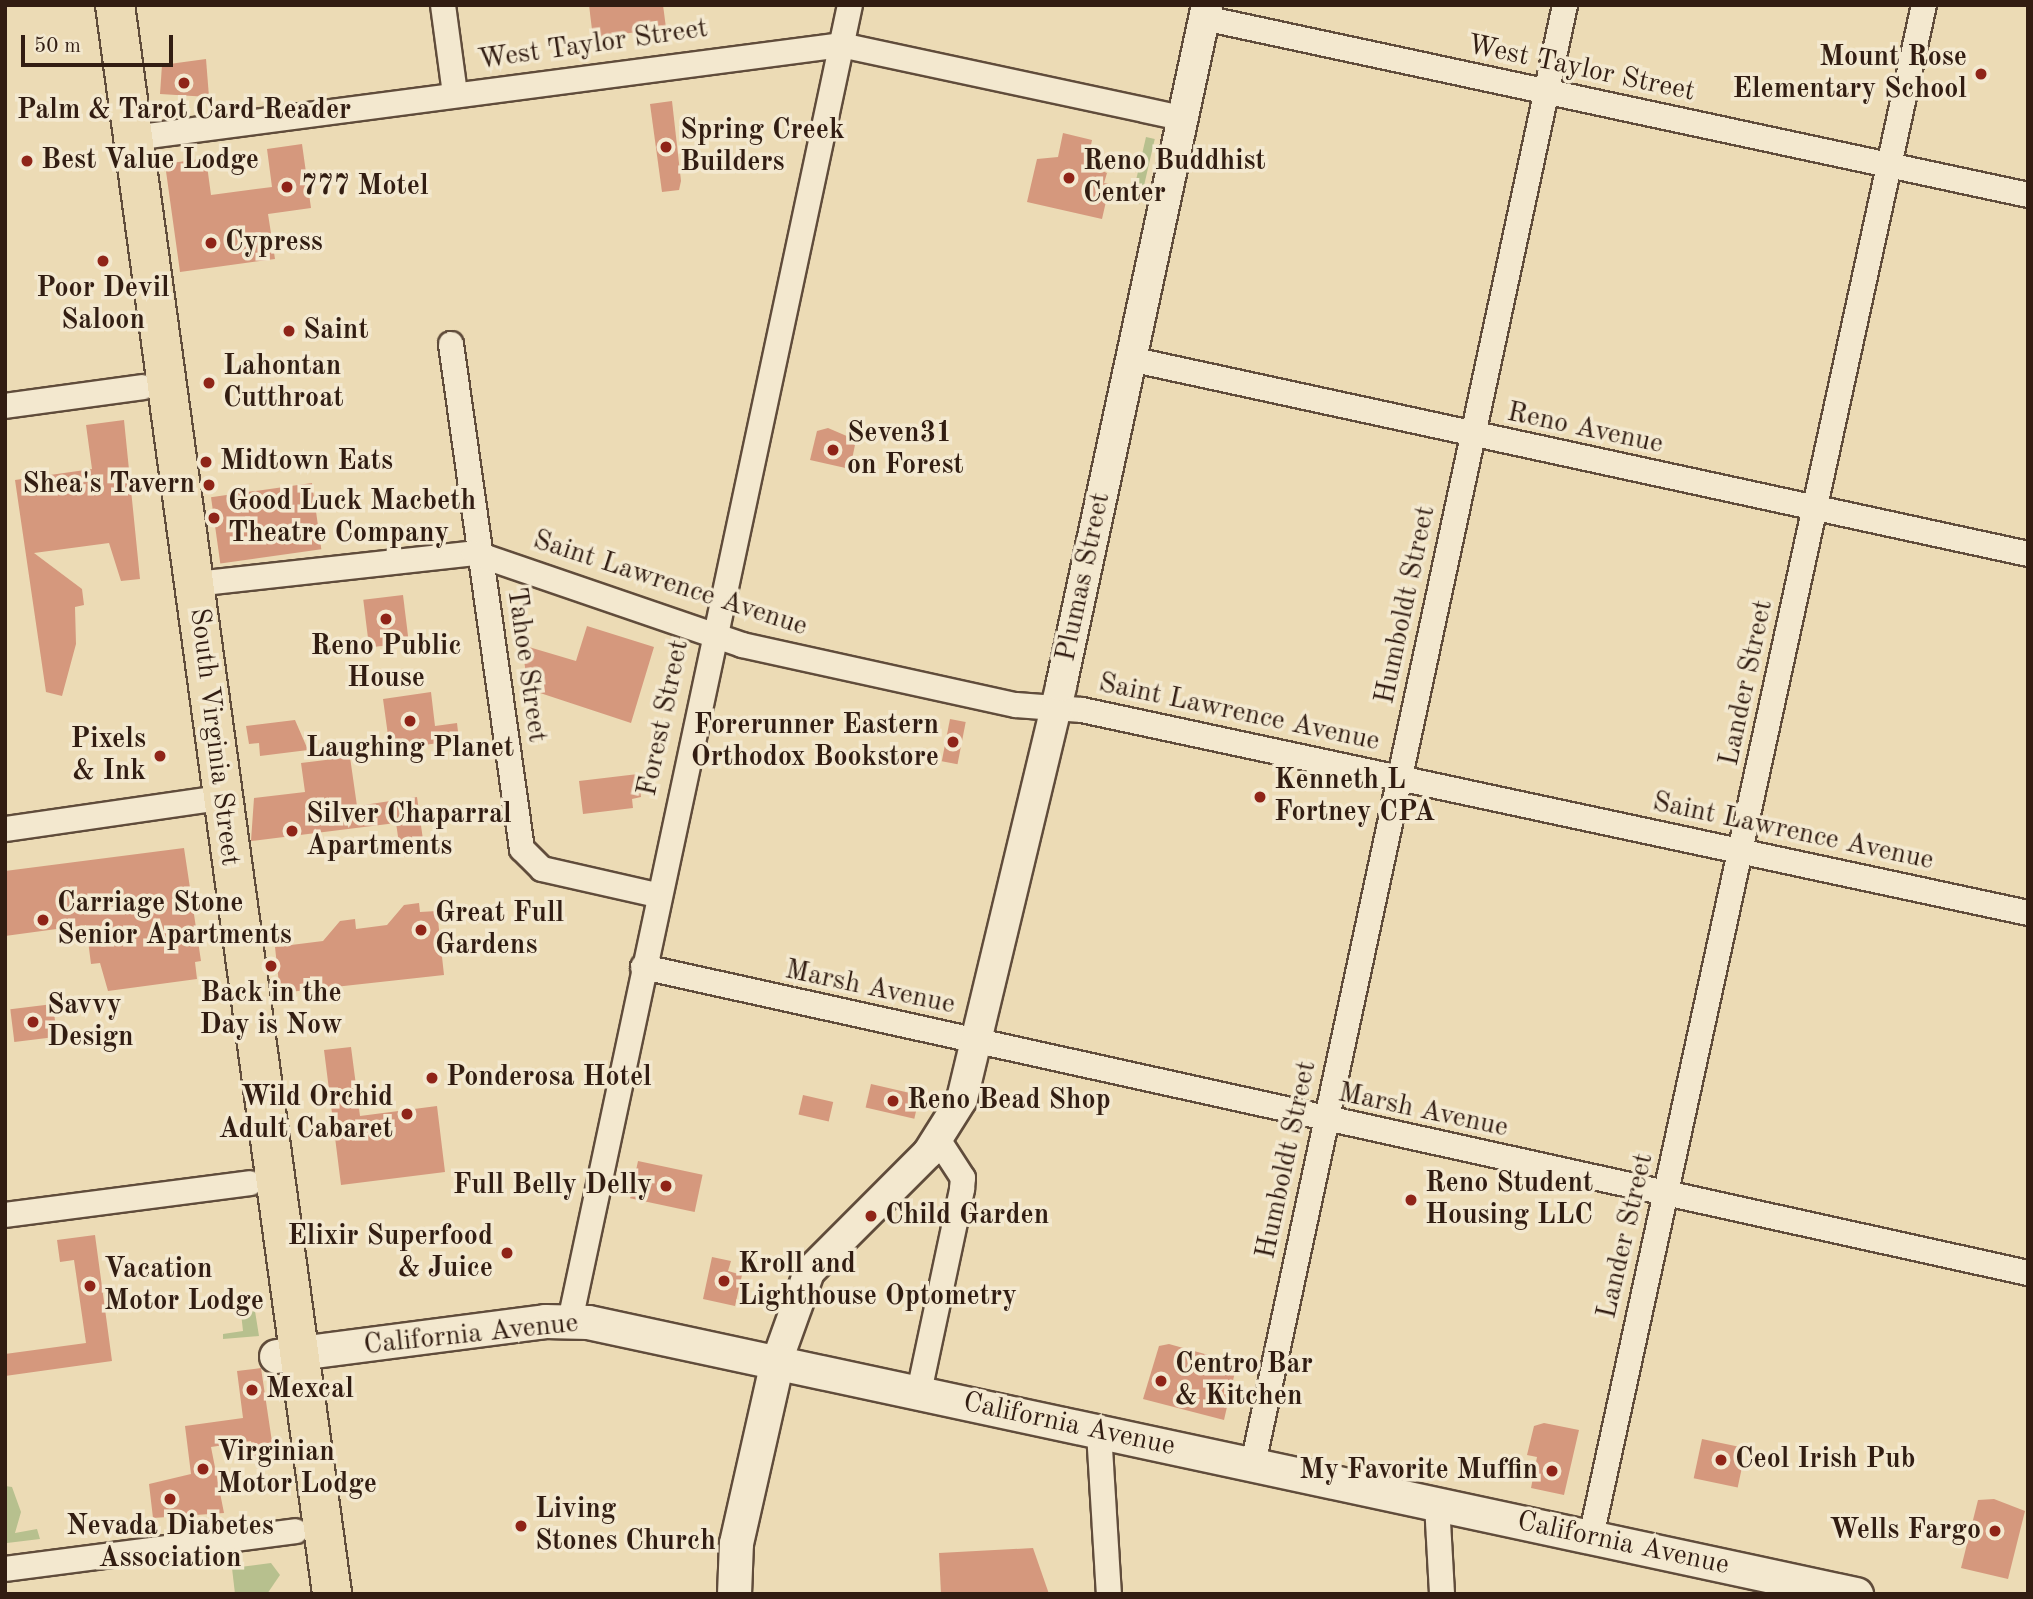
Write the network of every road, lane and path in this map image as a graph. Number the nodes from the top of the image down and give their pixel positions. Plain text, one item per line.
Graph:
1 (93, 5) edge
2 (115, 5) edge
3 (443, 5) edge
4 (850, 5) edge
5 (1565, 5) edge
6 (1924, 5) edge
7 (1206, 12) edge
8 (841, 45) junction
9 (1546, 91) junction
10 (454, 94) junction
11 (1182, 118) junction
12 (121, 127) junction
13 (1889, 165) junction
14 (2028, 195) edge
15 (451, 344) dead end
16 (1130, 359) junction
17 (143, 387) junction
18 (5, 406) edge
19 (1473, 435) junction
20 (169, 485) junction
21 (1815, 508) junction
22 (2028, 554) edge
23 (481, 555) junction
24 (195, 584) junction
25 (713, 634) junction
26 (1055, 708) junction
27 (1400, 778) junction
28 (212, 799) junction
29 (5, 829) edge
30 (1741, 852) junction
31 (656, 895) junction
32 (2028, 913) edge
33 (643, 967) junction
34 (978, 1043) junction
35 (1326, 1120) junction
36 (939, 1141) junction
37 (250, 1183) junction
38 (1666, 1194) junction
39 (5, 1215) edge
40 (2028, 1273) edge
41 (570, 1321) junction
42 (287, 1355) junction
43 (777, 1361) junction
44 (919, 1392) junction
45 (1099, 1432) junction
46 (1253, 1464) junction
47 (1437, 1504) junction
48 (296, 1531) junction
49 (1591, 1537) junction
50 (5, 1569) edge
51 (304, 1594) edge
52 (318, 1594) edge
53 (332, 1594) edge
54 (734, 1594) edge
55 (1110, 1594) edge
56 (1442, 1594) edge
57 (1856, 1594) edge

1 - 12 main road, South Virginia Street
2 - 12 main road, South Virginia Street
3 - 10 street
4 - 8 street, Forest Street
5 - 9 street, Humboldt Street
6 - 13 street, Lander Street
7 - 9 street, West Taylor Street
7 - 11 street, Plumas Street
8 - 10 street, West Taylor Street
8 - 11 street, West Taylor Street
8 - 25 street, Forest Street
9 - 13 street, West Taylor Street
9 - 19 street, Humboldt Street
10 - 12 street, West Taylor Street
11 - 16 street, Plumas Street
12 - 17 main road, South Virginia Street
12 - 20 main road, South Virginia Street
13 - 14 street, West Taylor Street
13 - 21 street, Lander Street
15 - 23 street, Tahoe Street
16 - 19 street, Reno Avenue
16 - 26 street, Plumas Street
17 - 18 street
17 - 20 main road
19 - 21 street, Reno Avenue
19 - 27 street, Humboldt Street
20 - 24 main road, South Virginia Street
20 - 28 main road, South Virginia Street
21 - 22 street, Reno Avenue
21 - 30 street, Lander Street
23 - 24 street, Saint Lawrence Avenue
23 - 25 street, Saint Lawrence Avenue
23 - 31 street, Tahoe Street
24 - 28 main road, South Virginia Street
25 - 26 street, Saint Lawrence Avenue
25 - 31 street, Forest Street
26 - 27 street, Saint Lawrence Avenue
26 - 34 street, Plumas Street
27 - 30 street, Saint Lawrence Avenue
27 - 35 street, Humboldt Street
28 - 29 street
28 - 37 main road, South Virginia Street
28 - 42 main road, South Virginia Street
30 - 32 street, Saint Lawrence Avenue
30 - 38 street, Lander Street
31 - 33 street, Forest Street
33 - 34 street, Marsh Avenue
33 - 41 street, Forest Street
34 - 35 street, Marsh Avenue
34 - 36 street, Plumas Street
35 - 38 street, Marsh Avenue
35 - 46 street, Humboldt Street
36 - 43 street, Plumas Street
36 - 44 street
37 - 39 street
37 - 42 main road, South Virginia Street
38 - 40 street, Marsh Avenue
38 - 49 street, Lander Street
41 - 42 main road, California Avenue
41 - 43 main road, California Avenue
42 - 48 main road, South Virginia Street
42 - 53 main road, South Virginia Street
43 - 44 main road, California Avenue
43 - 54 main road
44 - 45 main road, California Avenue
45 - 46 main road, California Avenue
45 - 55 street
46 - 47 main road, California Avenue
47 - 49 main road, California Avenue
47 - 56 street
48 - 50 street
48 - 51 main road, South Virginia Street
48 - 52 main road
49 - 57 main road, California Avenue

